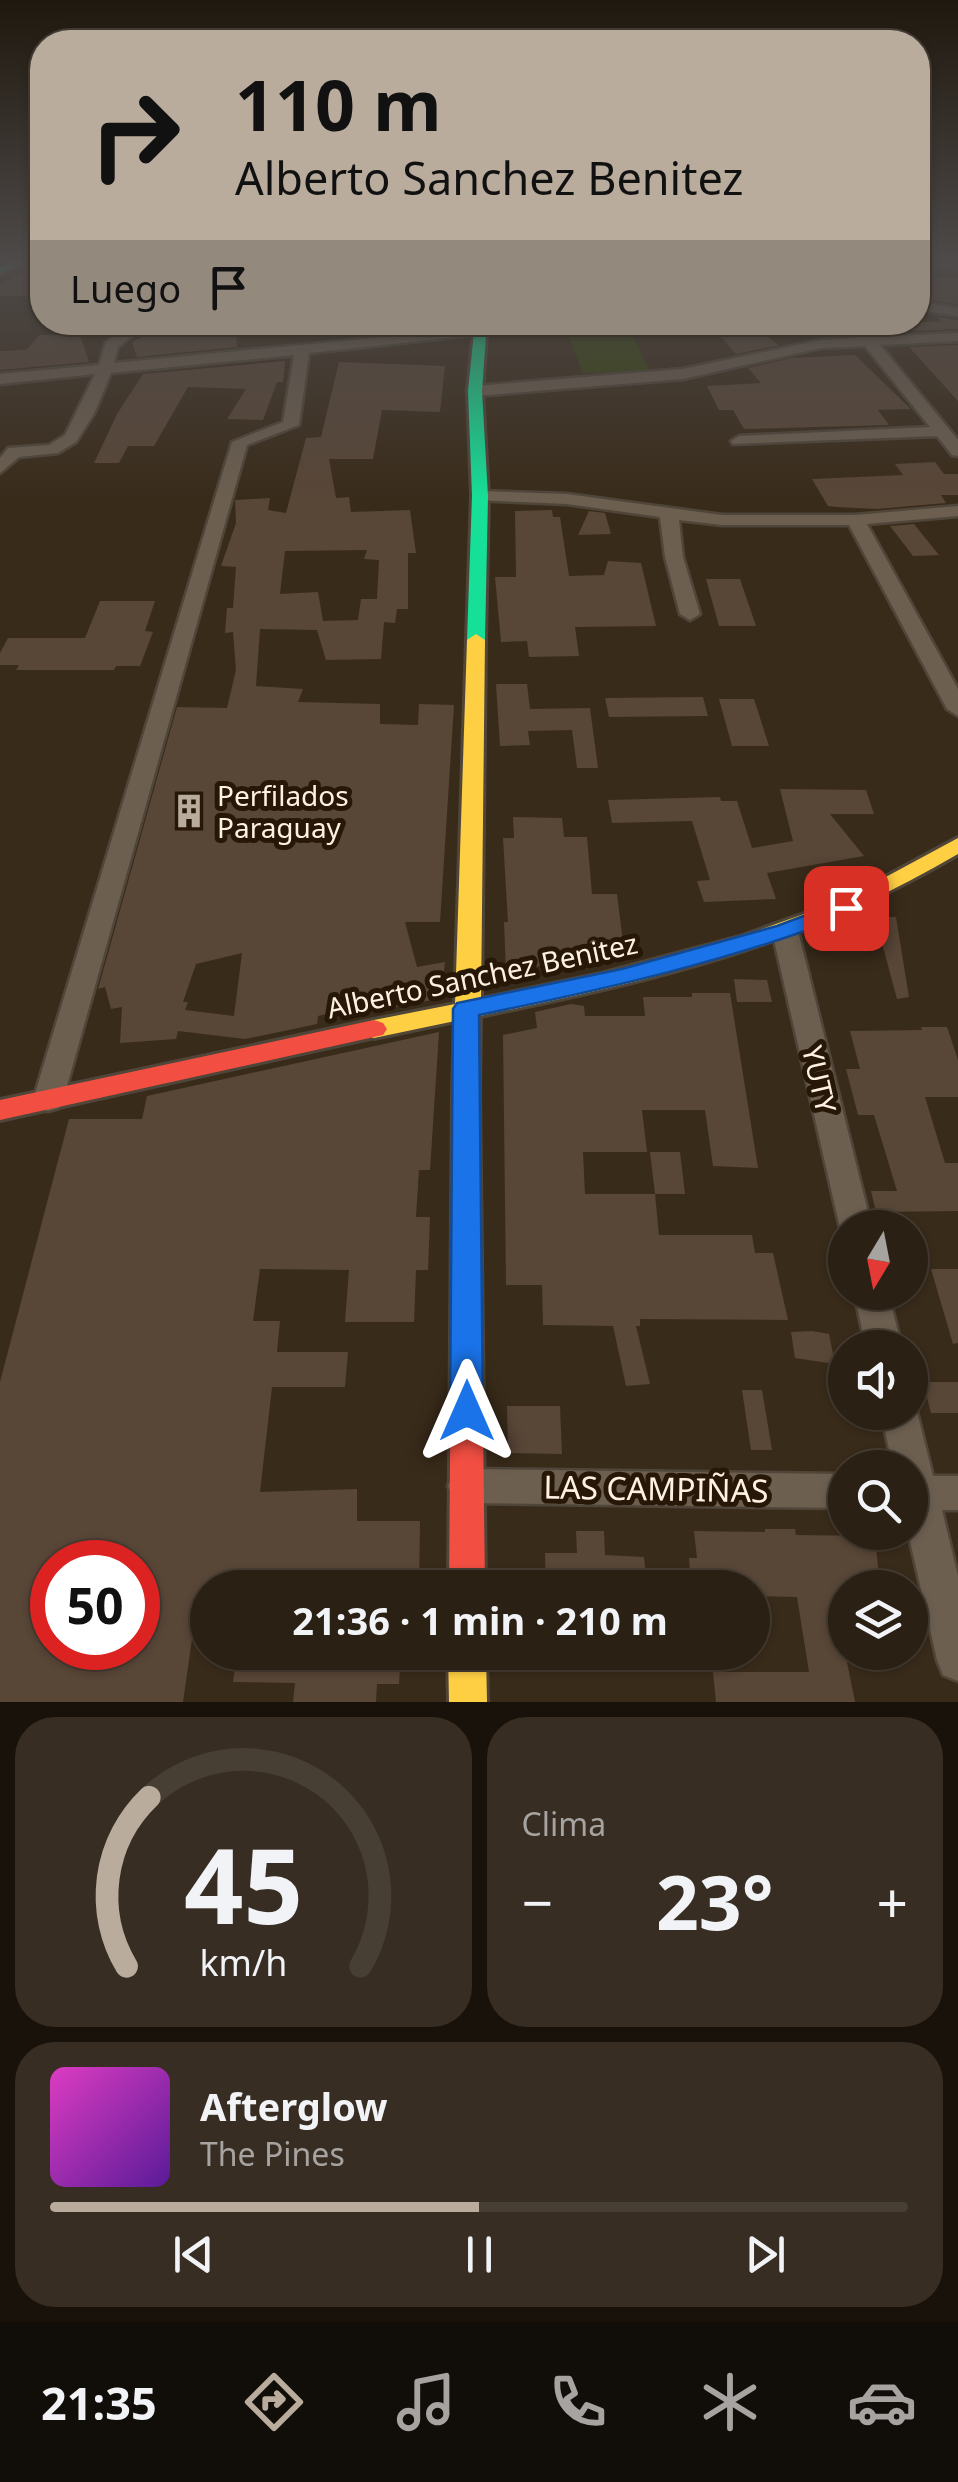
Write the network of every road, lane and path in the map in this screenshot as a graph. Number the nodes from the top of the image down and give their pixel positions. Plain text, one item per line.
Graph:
1 (115, 341) edge
2 (366, 341) edge
3 (478, 341) edge
4 (850, 341) edge
5 (867, 341) edge
6 (302, 349) junction
7 (107, 370) junction
8 (0, 379) edge
9 (474, 391) junction
10 (940, 430) junction
11 (739, 441) dead end
12 (958, 451) edge
13 (0, 468) edge
14 (480, 496) junction
15 (958, 511) edge
16 (670, 515) junction
17 (855, 520) junction
18 (690, 614) dead end
19 (958, 709) edge
20 (958, 844) edge
21 (786, 931) junction
22 (466, 1009) junction
23 (48, 1100) junction
24 (0, 1110) edge
25 (852, 1210) edge
26 (467, 1486) junction
27 (828, 1491) edge
28 (928, 1493) edge
29 (958, 1493) edge
30 (928, 1546) edge
31 (467, 1570) edge
32 (958, 1660) edge
33 (468, 1670) edge
34 (468, 1702) edge

1 - 7 street
2 - 6 street
3 - 9 main road
4 - 9 street
5 - 10 street
6 - 7 street
6 - 23 street
7 - 8 street
7 - 13 street
9 - 14 main road
10 - 11 street
10 - 12 street
14 - 16 street
14 - 22 main road
15 - 17 street
16 - 17 street
16 - 18 street
17 - 19 street
20 - 21 main road, Alberto Sanchez Benitez
21 - 22 main road, Alberto Sanchez Benitez
21 - 25 street, YUTY
22 - 23 main road, Alberto Sanchez Benitez
22 - 26 main road
23 - 24 main road, Alberto Sanchez Benitez
26 - 27 street, LAS CAMPIÑAS
26 - 31 main road
28 - 29 street
30 - 32 street
33 - 34 main road

